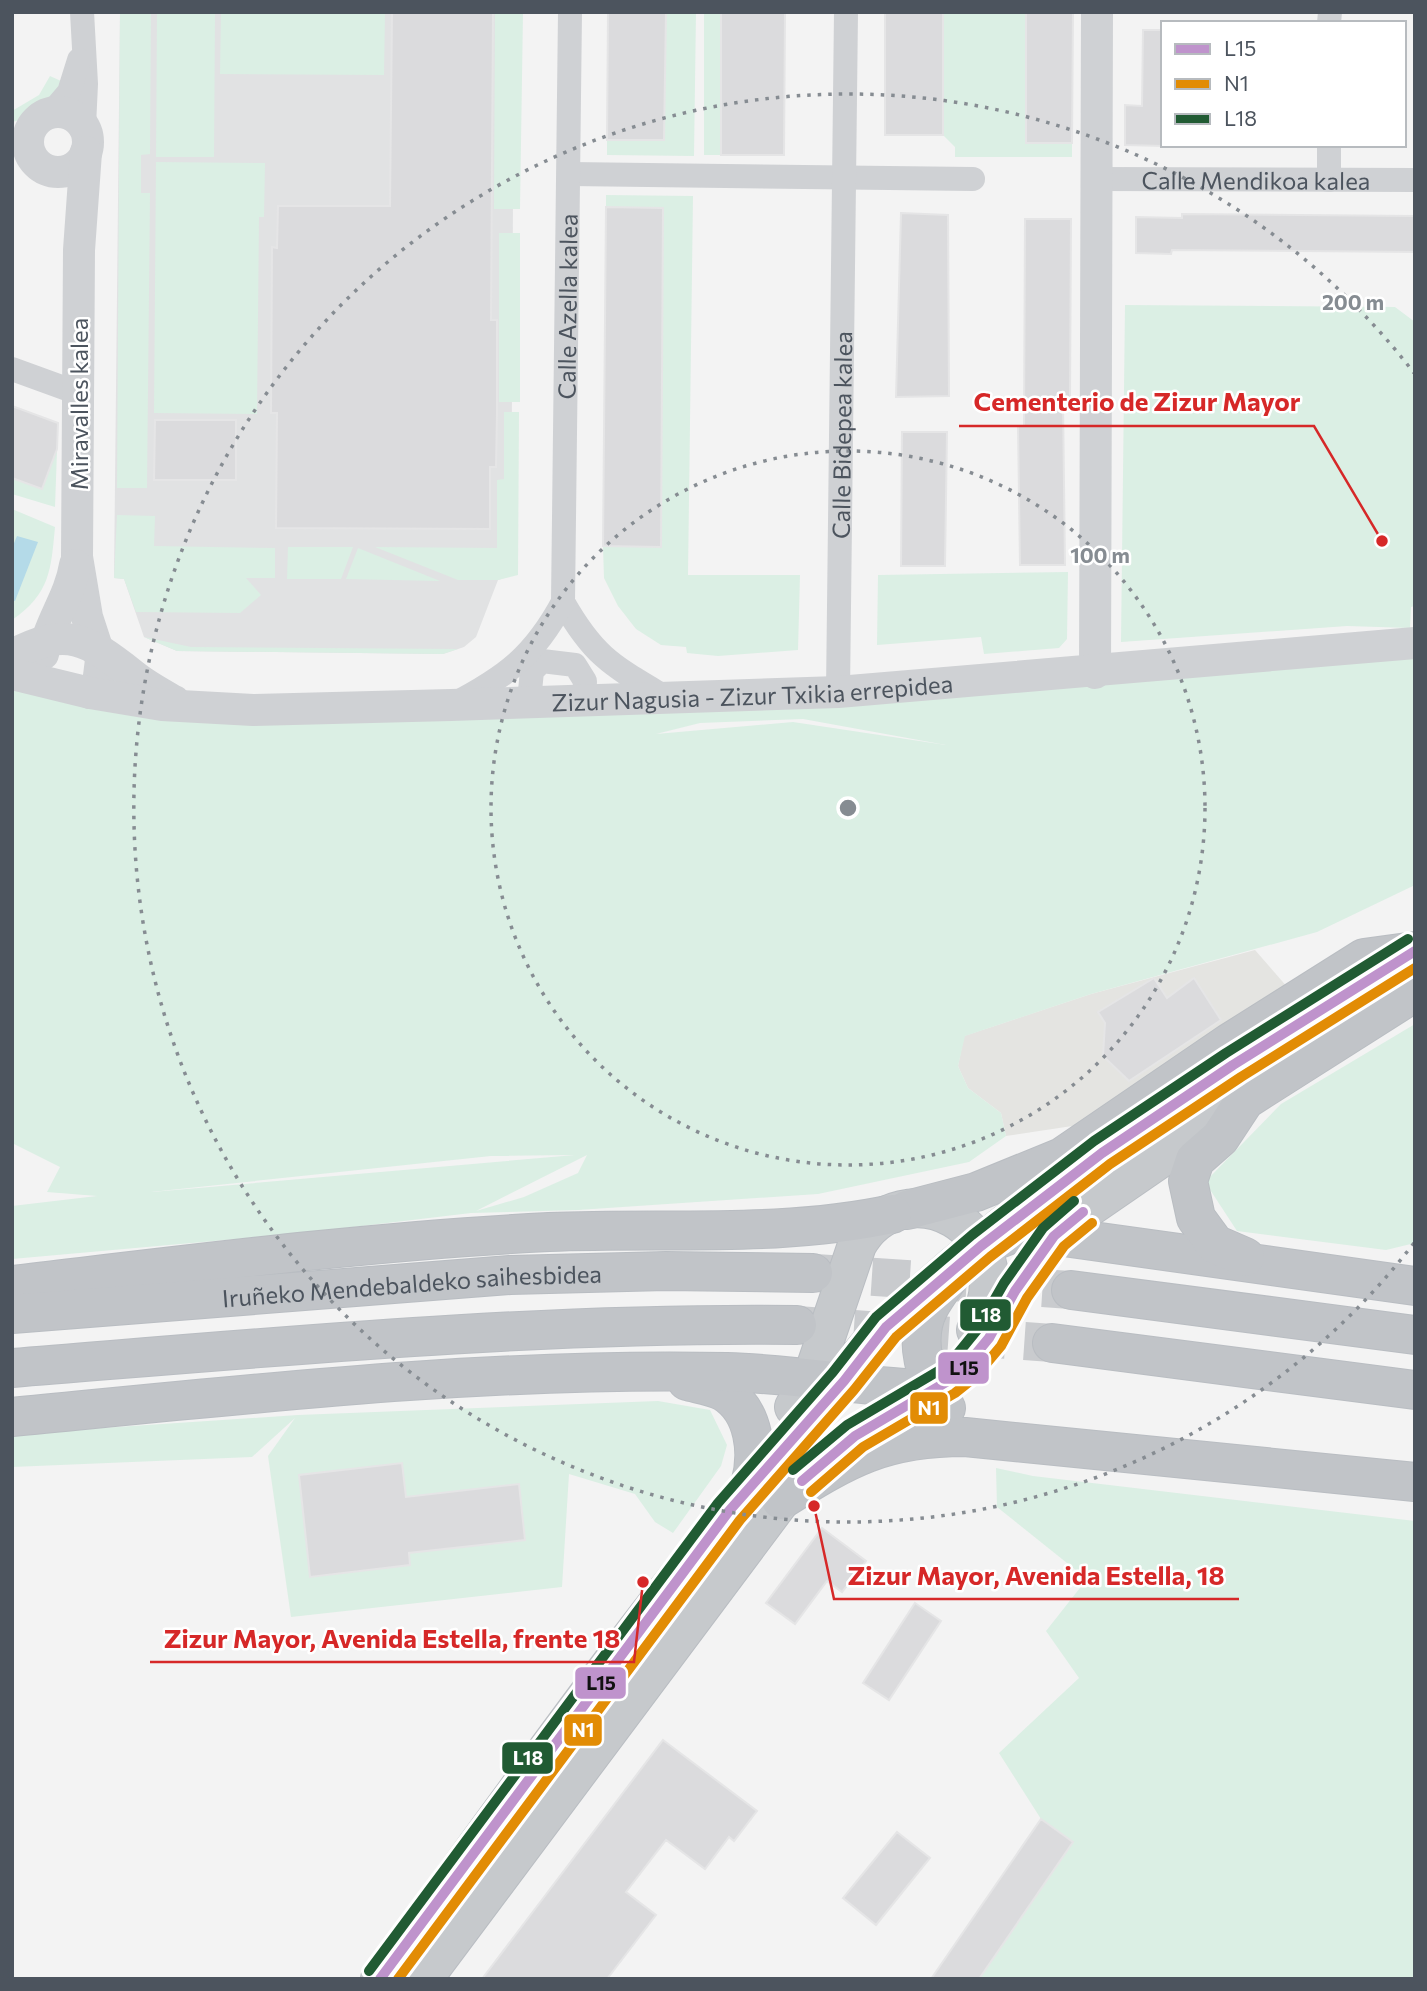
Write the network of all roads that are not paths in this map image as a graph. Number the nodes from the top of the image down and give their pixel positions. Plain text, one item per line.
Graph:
1 (82, 12) edge
2 (570, 12) edge
3 (846, 12) edge
4 (1097, 12) edge
5 (82, 43) junction
6 (34, 121) edge
7 (85, 139) junction
8 (1329, 147) edge
9 (34, 162) edge
10 (570, 174) junction
11 (842, 177) junction
12 (973, 179) dead end
13 (1097, 179) junction
14 (1329, 180) junction
15 (1415, 180) edge
16 (79, 250) junction
17 (12, 369) edge
18 (78, 393) junction
19 (77, 557) junction
20 (563, 602) junction
21 (579, 630) junction
22 (47, 639) junction
23 (1415, 643) edge
24 (537, 646) junction
25 (96, 647) junction
26 (12, 654) edge
27 (1095, 673) junction
28 (12, 674) edge
29 (44, 681) junction
30 (530, 688) junction
31 (585, 690) junction
32 (838, 692) junction
33 (90, 693) junction
34 (665, 697) junction
35 (451, 705) junction
36 (181, 706) junction
37 (1414, 952) edge
38 (1415, 992) edge
39 (1245, 1100) junction
40 (899, 1212) junction
41 (1054, 1236) junction
42 (969, 1256) junction
43 (1264, 1263) junction
44 (813, 1273) tunnel mouth
45 (12, 1285) edge
46 (1415, 1286) edge
47 (1071, 1290) tunnel mouth
48 (12, 1314) edge
49 (797, 1325) tunnel mouth
50 (1415, 1335) edge
51 (1052, 1343) tunnel mouth
52 (12, 1368) edge
53 (658, 1372) junction
54 (828, 1380) junction
55 (941, 1385) junction
56 (1415, 1391) edge
57 (12, 1417) edge
58 (985, 1439) junction
59 (1415, 1482) edge
60 (766, 1493) junction
61 (381, 1978) edge
62 (423, 1979) edge

1 - 5 street, Miravalles kalea
2 - 10 street, Calle Azella kalea
3 - 11 street, Calle Bidepea kalea
4 - 13 street
5 - 6 street, Miravalles kalea
5 - 7 street, Miravalles kalea
6 - 7 street
6 - 9 street
7 - 9 street
7 - 16 street, Miravalles kalea
8 - 14 street
9 - 16 street, Miravalles kalea
10 - 11 street
10 - 20 street, Calle Azella kalea
11 - 12 street
11 - 32 street, Calle Bidepea kalea
13 - 14 street, Calle Mendikoa kalea
13 - 27 street
14 - 15 street, Calle Mendikoa kalea
16 - 18 street, Miravalles kalea
17 - 18 street
18 - 19 street, Miravalles kalea
19 - 22 street, Miravalles kalea
19 - 25 street, Miravalles kalea
20 - 21 street
20 - 24 street, Calle Azella kalea
21 - 31 street
21 - 34 street
22 - 25 street
22 - 26 street
22 - 29 street, Miravalles kalea
23 - 27 street, Zizur Nagusia - Zizur Txikia errepidea
24 - 30 street, Calle Azella kalea
24 - 35 street, Calle Azella kalea
25 - 33 street, Miravalles kalea
25 - 36 street
27 - 32 street, Zizur Nagusia - Zizur Txikia errepidea
28 - 29 street
29 - 33 street
30 - 31 street, Zizur Nagusia - Zizur Txikia errepidea
30 - 35 street, Zizur Nagusia - Zizur Txikia errepidea
31 - 34 street, Zizur Nagusia - Zizur Txikia errepidea
32 - 34 street, Zizur Nagusia - Zizur Txikia errepidea
33 - 36 street, Zizur Nagusia - Zizur Txikia errepidea
35 - 36 street, Zizur Nagusia - Zizur Txikia errepidea
37 - 40 highway
37 - 42 highway
38 - 39 highway
39 - 41 highway
39 - 43 highway
40 - 42 highway
40 - 45 highway
40 - 54 highway
41 - 42 highway
41 - 43 highway
41 - 55 highway
42 - 54 highway
42 - 55 highway
42 - 55 highway
43 - 46 highway
44 - 48 highway, Iruñeko Mendebaldeko saihesbidea
47 - 50 highway
49 - 52 highway, Iruñeko Mendebaldeko saihesbidea
51 - 56 highway
53 - 54 highway
53 - 57 highway
53 - 60 highway
54 - 55 highway
54 - 60 highway
55 - 58 highway
55 - 60 highway
58 - 59 highway
58 - 60 highway
60 - 61 highway
60 - 62 highway

